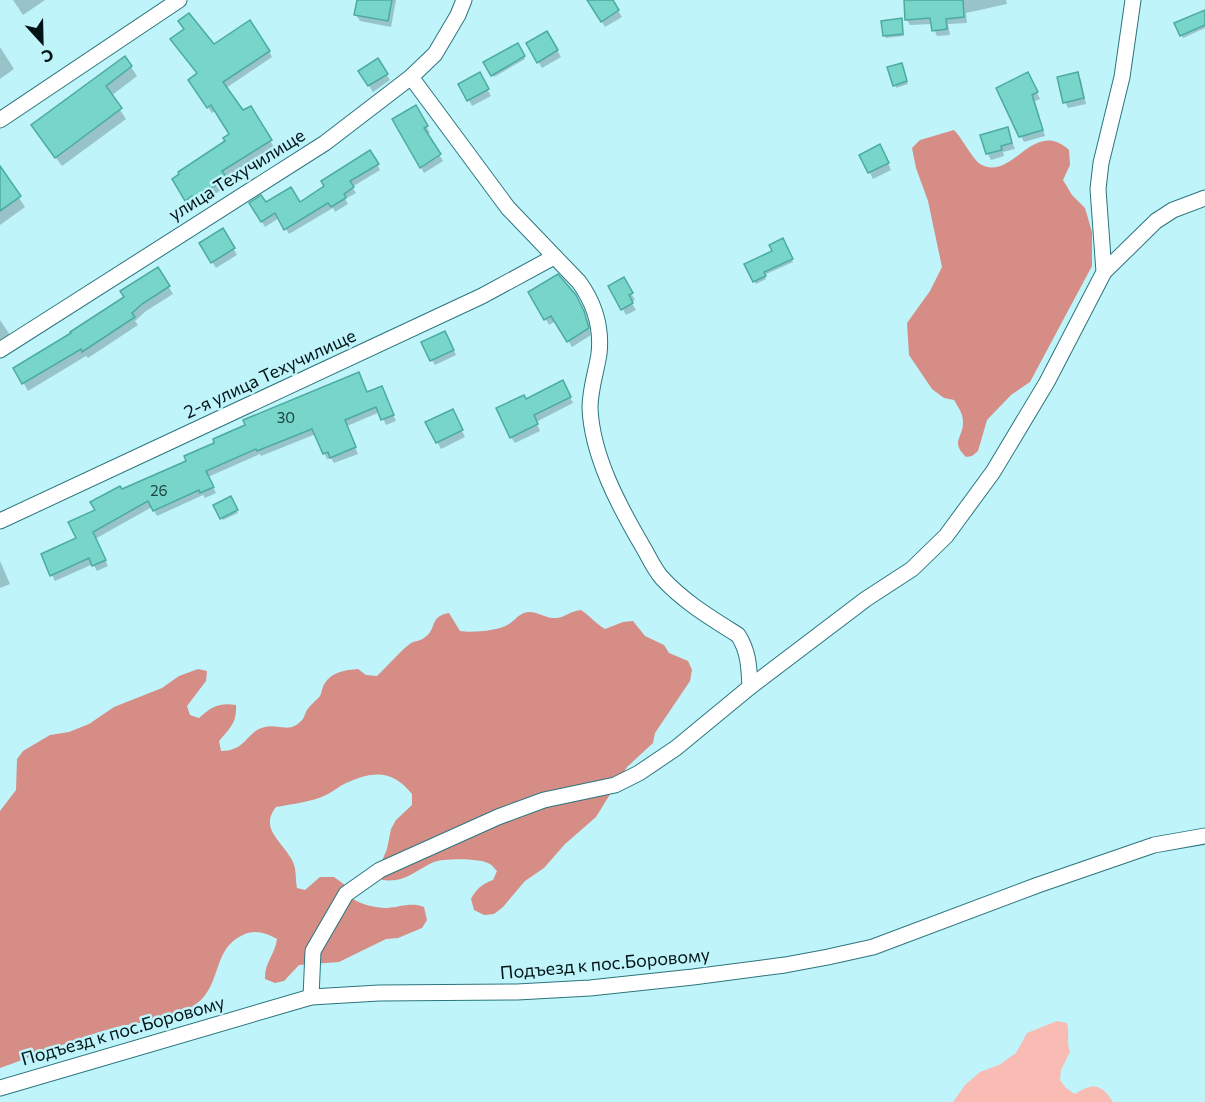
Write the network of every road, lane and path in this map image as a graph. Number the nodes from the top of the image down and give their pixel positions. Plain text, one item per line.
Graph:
1 (179, 0) edge
2 (464, 0) edge
3 (1133, 0) edge
4 (411, 76) junction
5 (0, 120) edge
6 (1205, 198) edge
7 (554, 257) junction
8 (1104, 272) junction
9 (0, 350) edge
10 (0, 521) edge
11 (750, 687) junction
12 (1205, 837) edge
13 (311, 997) junction
14 (0, 1088) edge

1 - 5 street
2 - 4 street, улица Техучилище
3 - 8 street
4 - 7 street
4 - 9 street, улица Техучилище
6 - 8 street
7 - 10 street, 2-я улица Техучилище
7 - 11 street
8 - 11 street
11 - 13 street
12 - 13 street, Подъезд к пос.Боровому
13 - 14 street, Подъезд к пос.Боровому

